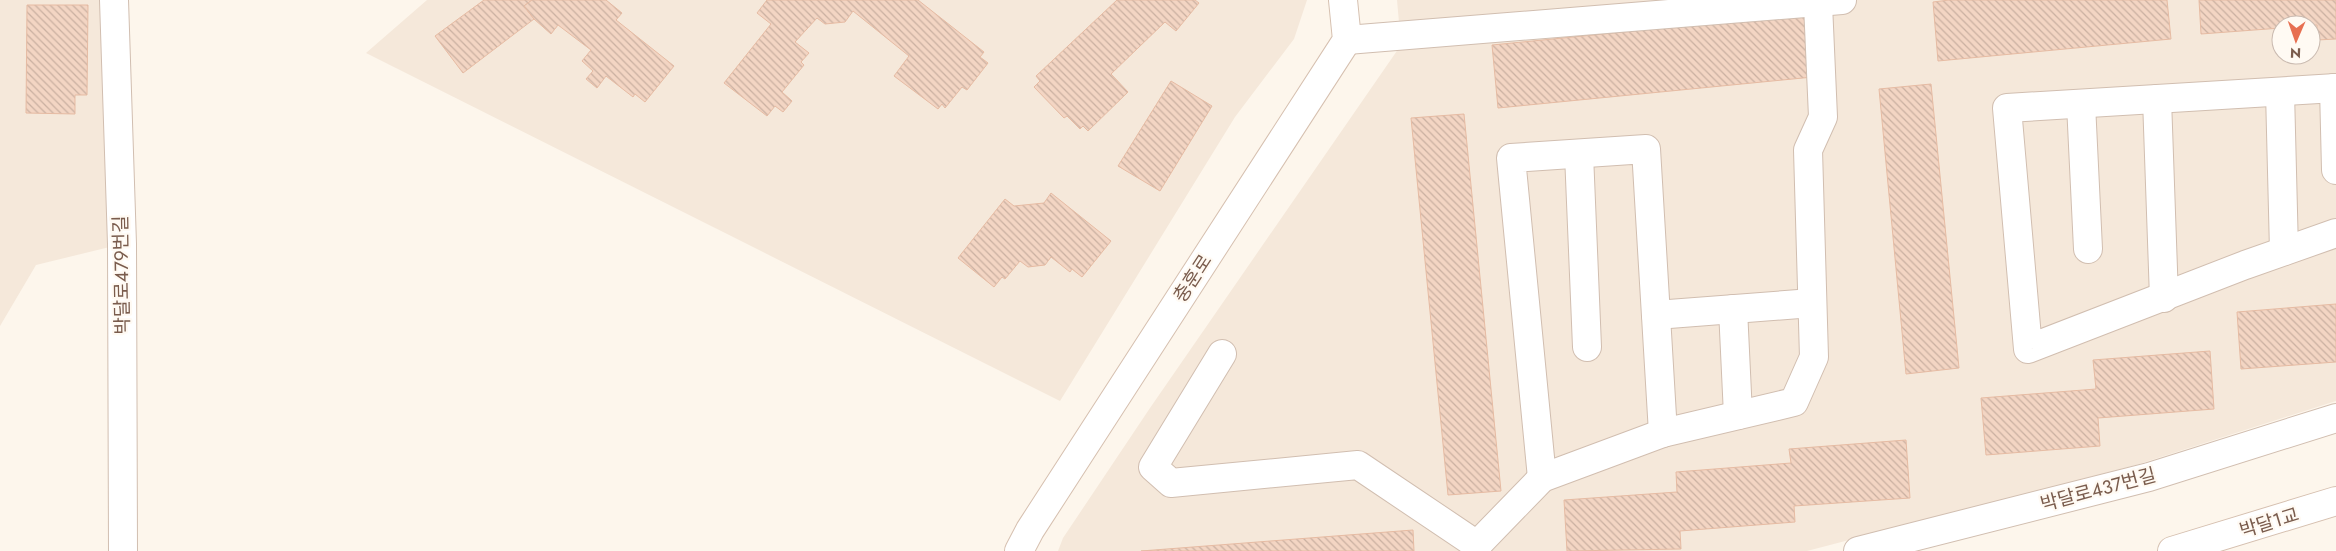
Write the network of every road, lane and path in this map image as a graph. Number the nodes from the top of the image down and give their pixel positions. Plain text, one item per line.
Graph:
1 (114, 0) edge
2 (1343, 0) edge
3 (1830, 2) edge
4 (1347, 40) junction
5 (2335, 88) edge
6 (2280, 92) junction
7 (2157, 99) junction
8 (2081, 104) junction
9 (1579, 154) junction
10 (2336, 170) edge
11 (2336, 233) edge
12 (2088, 249) dead end
13 (2284, 251) junction
14 (2164, 298) junction
15 (1812, 303) junction
16 (1733, 309) junction
17 (1656, 315) junction
18 (1587, 347) dead end
19 (1222, 354) dead end
20 (1738, 415) junction
21 (2336, 418) edge
22 (1664, 433) junction
23 (1542, 478) junction
24 (2336, 501) edge
25 (1477, 548) edge
26 (122, 551) edge
27 (1019, 551) edge
28 (1858, 551) edge
29 (2172, 551) edge

1 - 26 street, 박달로479번길
2 - 4 street
3 - 4 street
3 - 15 street
4 - 27 street, 충훈로
5 - 6 street
5 - 10 street
6 - 7 street
6 - 13 street
7 - 8 street
7 - 14 street
8 - 12 street
8 - 14 street
9 - 17 street
9 - 18 street
9 - 23 street
11 - 13 street
13 - 14 street
15 - 16 street
15 - 20 street
16 - 17 street
16 - 20 street
17 - 22 street
19 - 25 street
20 - 22 street
21 - 28 street, 박달로437번길
22 - 23 street
23 - 25 street
24 - 29 street, 박달1교

